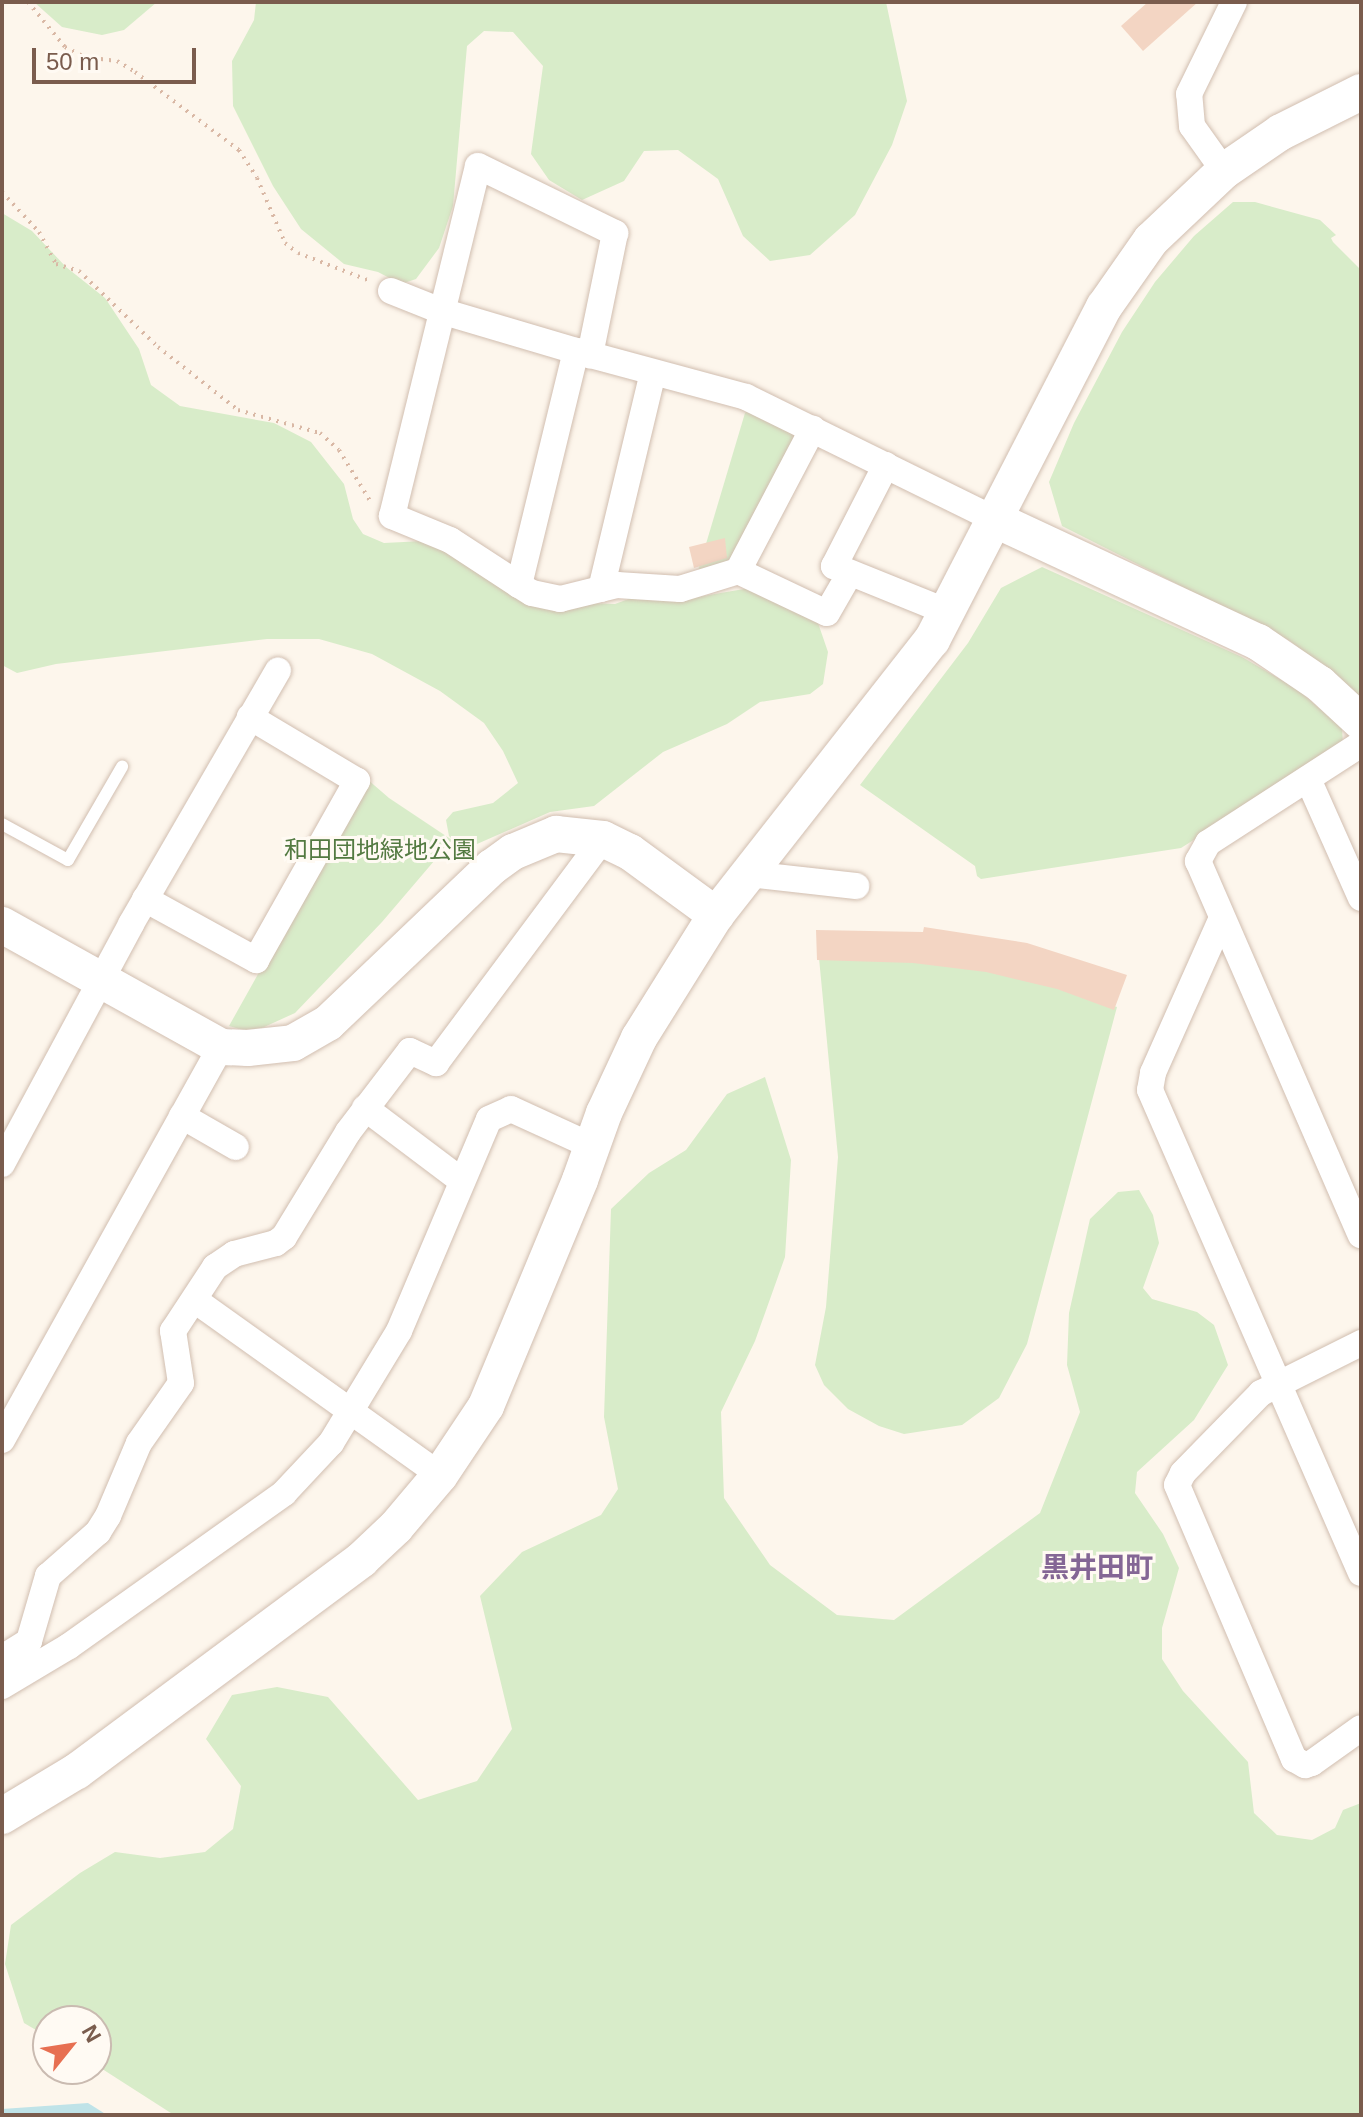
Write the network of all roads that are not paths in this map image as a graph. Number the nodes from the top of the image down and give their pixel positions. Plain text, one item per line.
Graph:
1 (1234, 2) edge
2 (1361, 92) edge
3 (1224, 171) junction
4 (391, 291) road end
5 (441, 311) junction
6 (583, 353) junction
7 (653, 373) junction
8 (813, 428) junction
9 (886, 465) junction
10 (996, 520) junction
11 (738, 571) junction
12 (850, 573) junction
13 (519, 585) junction
14 (601, 589) junction
15 (948, 612) junction
16 (278, 670) dead end
17 (250, 717) junction
18 (1361, 722) edge
19 (1361, 744) edge
20 (122, 767) dead end
21 (1308, 779) junction
22 (2, 824) edge
23 (603, 839) junction
24 (749, 874) junction
25 (856, 886) dead end
26 (1361, 898) edge
27 (145, 899) junction
28 (716, 915) junction
29 (1221, 920) junction
30 (2, 925) edge
31 (102, 983) junction
32 (221, 1047) junction
33 (365, 1108) junction
34 (182, 1116) junction
35 (592, 1146) junction
36 (236, 1147) dead end
37 (2, 1164) edge
38 (462, 1181) junction
39 (1354, 1203) edge
40 (1361, 1235) edge
41 (196, 1301) junction
42 (1361, 1343) edge
43 (1279, 1384) junction
44 (351, 1411) junction
45 (2, 1440) edge
46 (440, 1475) junction
47 (1361, 1573) edge
48 (2, 1658) edge
49 (2, 1686) edge
50 (1361, 1728) edge
51 (4, 1811) edge

1 - 3 street
2 - 3 street
3 - 10 street
4 - 5 street
5 - 6 street
5 - 6 street
5 - 13 street
6 - 7 street
6 - 13 street
7 - 8 street
7 - 14 street
8 - 9 street
8 - 11 street
9 - 10 street
9 - 12 street
10 - 15 street
10 - 18 street
11 - 12 street
11 - 14 street
12 - 15 street
13 - 14 street
15 - 24 street
16 - 17 street
17 - 27 street
17 - 27 street
19 - 21 street
20 - 22 lane
21 - 26 street
21 - 29 street
23 - 28 street
23 - 32 street
23 - 33 street
24 - 25 street
24 - 28 street
27 - 31 street
28 - 35 street
29 - 39 street
29 - 43 street
30 - 31 street
31 - 32 street
31 - 37 street
32 - 34 street
33 - 38 street
33 - 41 street
34 - 36 street
34 - 45 street
35 - 38 street
35 - 46 street
38 - 44 street
39 - 40 street
41 - 44 street
41 - 48 street
42 - 43 street
43 - 47 street
43 - 50 street
44 - 46 street
44 - 49 street
46 - 51 street

